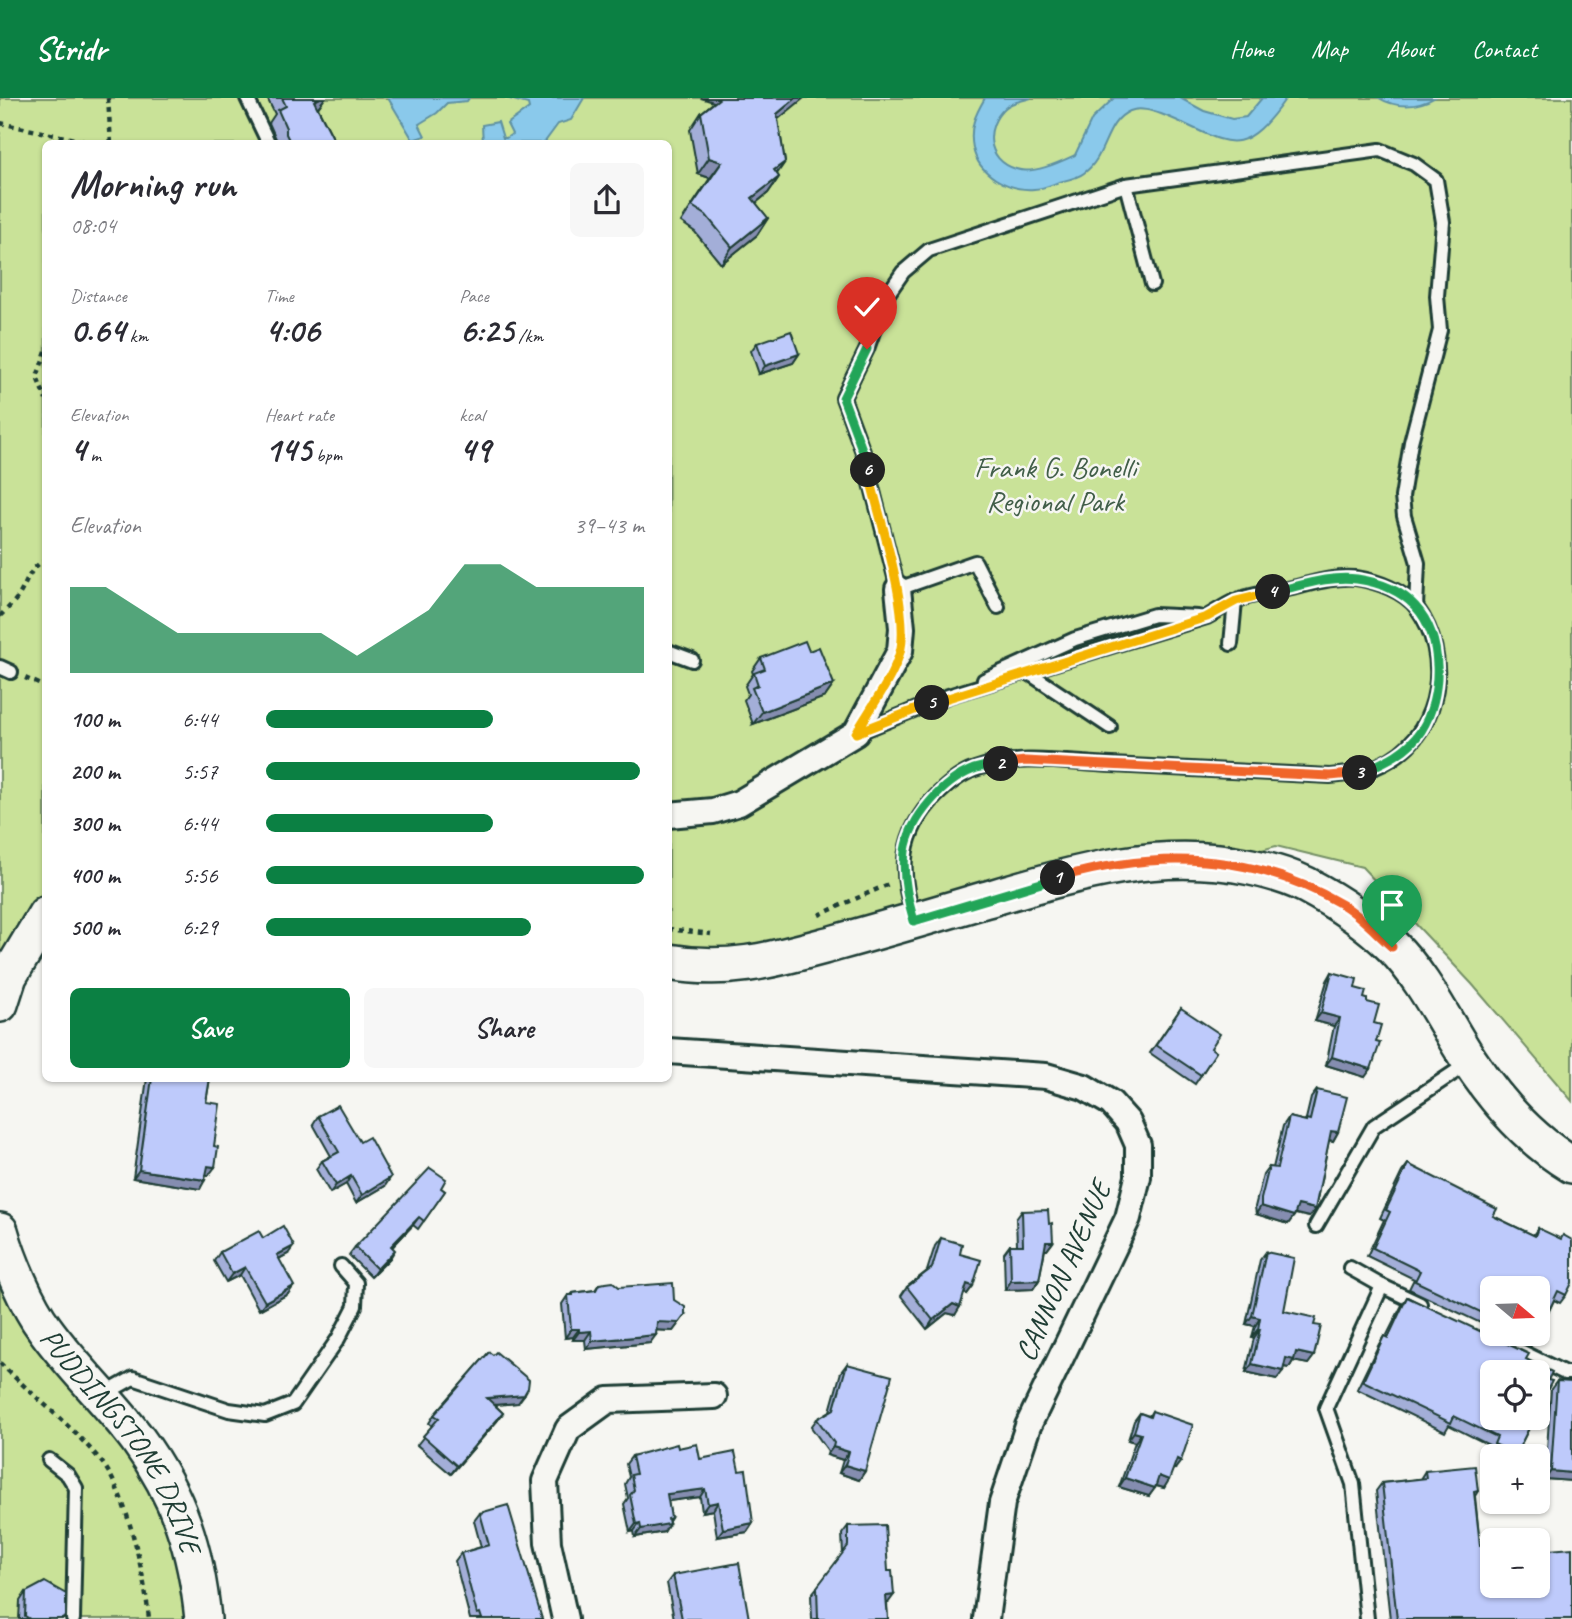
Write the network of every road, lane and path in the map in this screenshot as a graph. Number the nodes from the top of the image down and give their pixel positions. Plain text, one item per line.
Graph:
1 (108, 98) edge
2 (247, 98) edge
3 (0, 123) edge
4 (79, 140) edge
5 (111, 140) edge
6 (267, 140) edge
7 (1126, 185) junction
8 (1152, 284) dead end
9 (42, 363) edge
10 (42, 390) edge
11 (42, 562) edge
12 (898, 589) junction
13 (1236, 601) junction
14 (998, 607) dead end
15 (1416, 607) junction
16 (0, 616) edge
17 (1207, 617) junction
18 (1231, 644) dead end
19 (672, 652) edge
20 (692, 660) dead end
21 (1029, 673) junction
22 (948, 696) junction
23 (1110, 727) dead end
24 (856, 733) junction
25 (672, 815) edge
26 (904, 876) junction
27 (811, 918) dead end
28 (42, 921) edge
29 (914, 921) junction
30 (672, 929) edge
31 (722, 934) dead end
32 (672, 963) edge
33 (0, 1004) edge
34 (672, 1051) edge
35 (1470, 1061) junction
36 (1572, 1165) edge
37 (1316, 1226) dead end
38 (0, 1231) edge
39 (341, 1266) dead end
40 (1350, 1268) dead end
41 (1382, 1286) junction
42 (1431, 1310) edge
43 (1508, 1346) edge
44 (1572, 1373) edge
45 (101, 1396) junction
46 (713, 1396) dead end
47 (49, 1460) dead end
48 (73, 1619) edge
49 (203, 1619) edge
50 (565, 1619) edge
51 (986, 1619) edge
52 (1367, 1619) edge

1 - 5 path
2 - 6 lane
3 - 4 path
7 - 8 lane
7 - 12 lane
7 - 15 lane
9 - 10 path
11 - 16 path
12 - 14 lane
12 - 24 street
13 - 15 lane
13 - 17 lane
13 - 18 lane
15 - 26 lane
17 - 21 lane
17 - 22 lane
19 - 20 lane
21 - 22 lane
21 - 23 lane
22 - 24 lane
24 - 25 street
26 - 27 path
26 - 29 lane
28 - 33 street
29 - 32 street
29 - 35 street
30 - 31 path
34 - 51 street, CANNON AVENUE
35 - 36 street
35 - 37 lane
38 - 45 street, PUDDINGSTONE DRIVE
39 - 45 lane
40 - 41 lane
41 - 42 lane
41 - 52 lane
43 - 44 lane
45 - 49 street, PUDDINGSTONE DRIVE
46 - 50 street
47 - 48 lane

